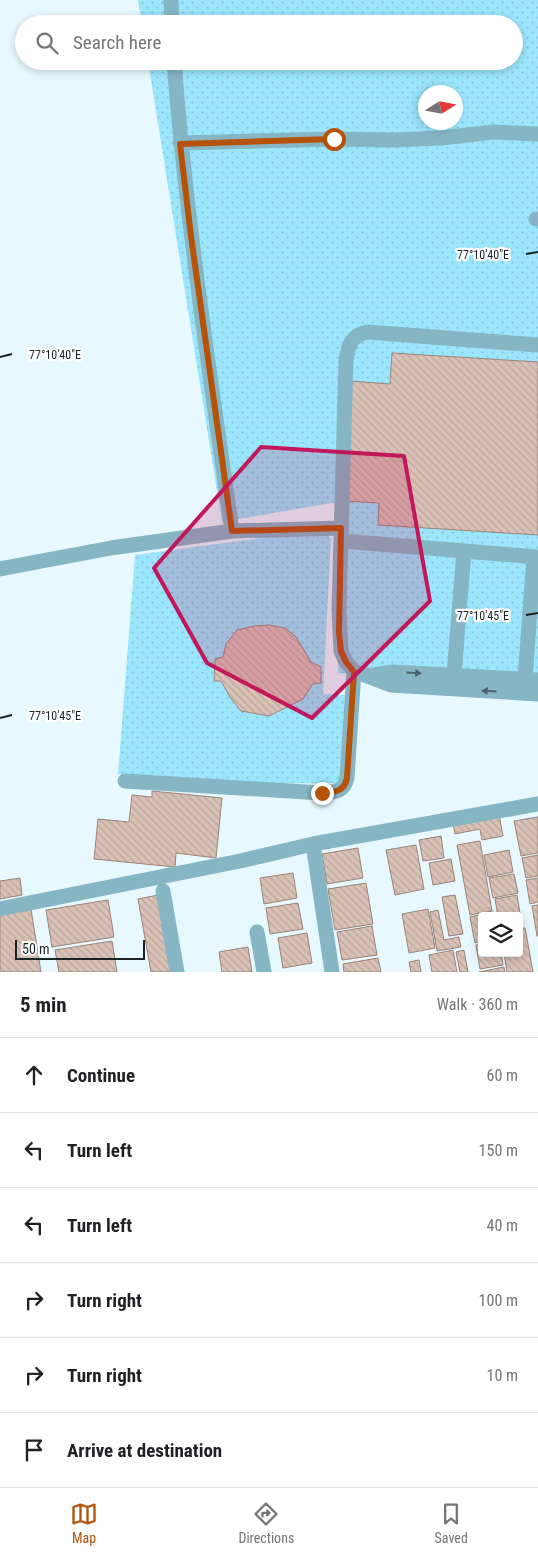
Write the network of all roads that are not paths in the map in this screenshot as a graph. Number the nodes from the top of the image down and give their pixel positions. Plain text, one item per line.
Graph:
1 (171, 0) edge
2 (172, 15) edge
3 (175, 70) edge
4 (538, 134) edge
5 (180, 144) junction
6 (538, 345) edge
7 (232, 531) junction
8 (341, 534) junction
9 (464, 552) junction
10 (536, 557) edge
11 (0, 569) edge
12 (360, 674) junction
13 (454, 675) junction
14 (531, 680) edge
15 (538, 694) edge
16 (126, 781) dead end
17 (538, 804) edge
18 (313, 844) junction
19 (163, 892) dead end
20 (0, 909) edge
21 (257, 932) dead end
22 (177, 972) edge
23 (264, 972) edge
24 (332, 972) edge

1 - 2 street
3 - 5 street
4 - 5 street
5 - 7 street
6 - 8 street
7 - 8 street
7 - 11 street
8 - 9 street
8 - 12 street
9 - 10 street
9 - 13 street
10 - 14 street
12 -> 13 street
15 -> 12 street
12 - 16 street
13 - 14 street
17 - 18 street
18 - 20 street
18 - 24 street
19 - 22 street
21 - 23 street

